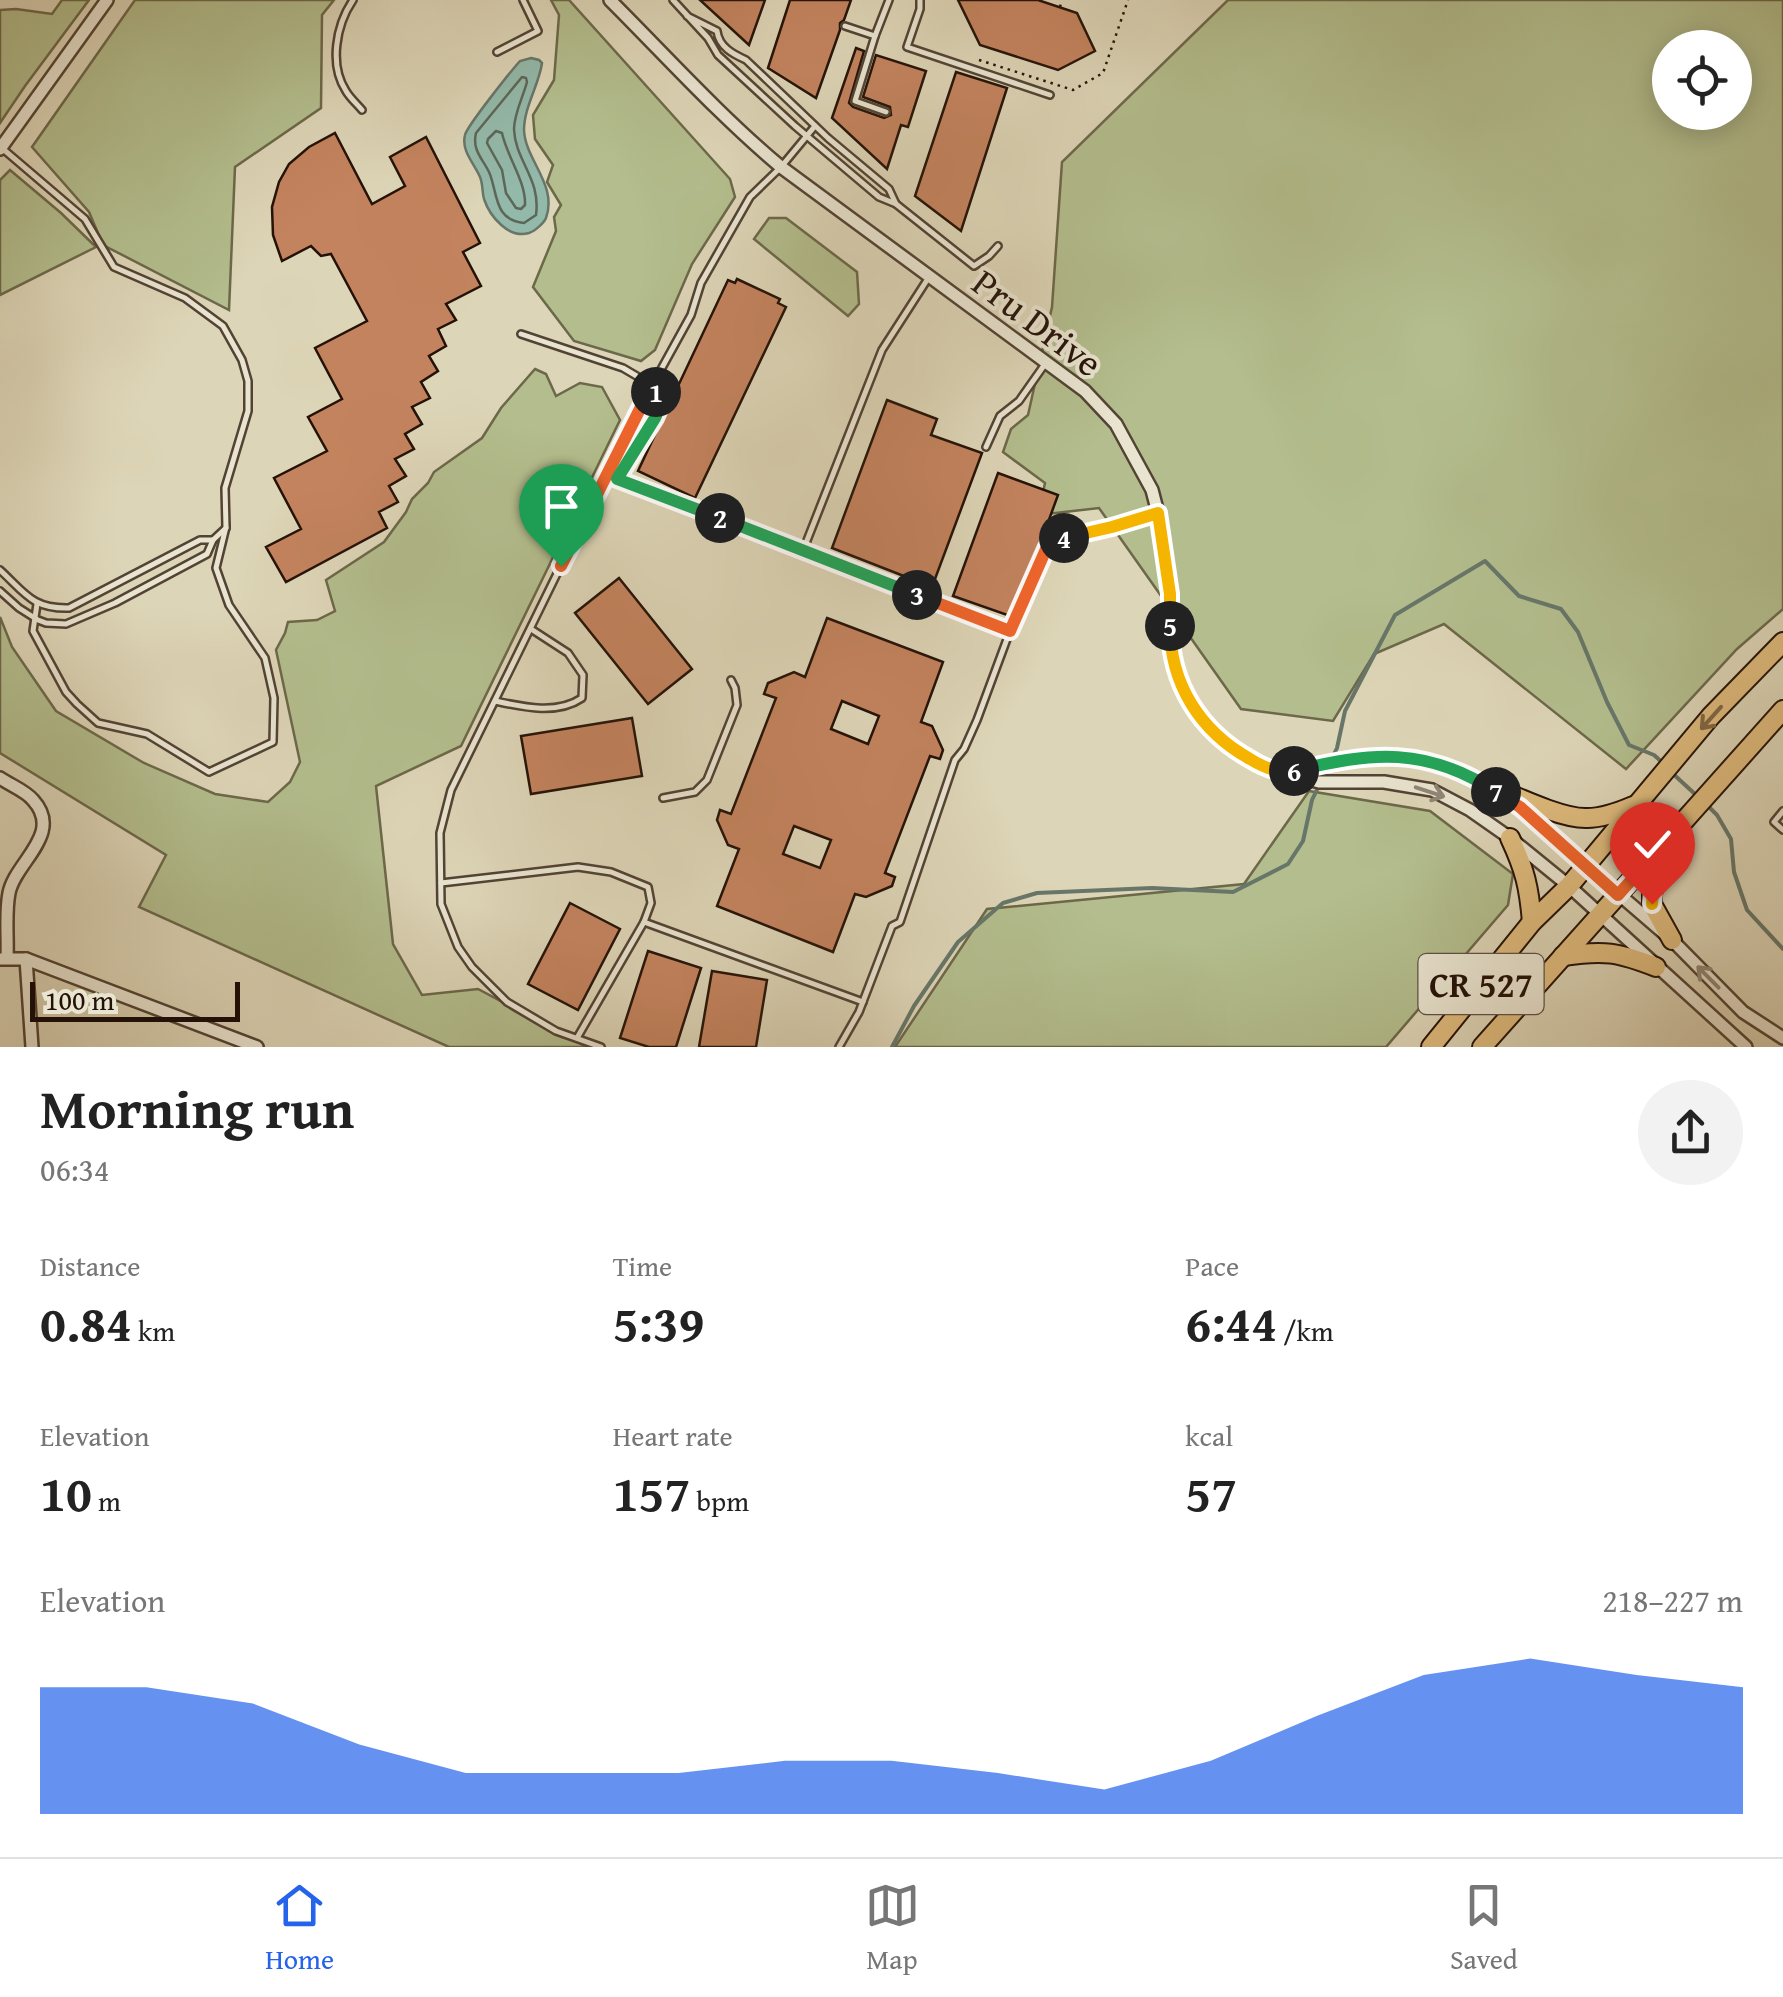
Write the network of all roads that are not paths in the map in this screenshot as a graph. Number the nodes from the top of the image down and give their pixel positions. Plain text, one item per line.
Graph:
1 (106, 0) edge
2 (353, 0) edge
3 (523, 0) edge
4 (610, 0) edge
5 (673, 0) edge
6 (890, 0) edge
7 (920, 0) edge
8 (688, 16) junction
9 (845, 26) dead end
10 (876, 36) junction
11 (497, 52) dead end
12 (1050, 94) dead end
13 (362, 110) dead end
14 (886, 112) dead end
15 (815, 126) junction
16 (807, 136) junction
17 (0, 148) edge
18 (781, 167) junction
19 (896, 204) junction
20 (998, 246) dead end
21 (929, 278) junction
22 (520, 334) dead end
23 (1046, 364) junction
24 (652, 385) junction
25 (986, 447) dead end
26 (1158, 513) junction
27 (226, 527) junction
28 (213, 540) junction
29 (813, 554) junction
30 (0, 570) edge
31 (0, 591) edge
32 (38, 604) junction
33 (34, 617) junction
34 (531, 629) junction
35 (1010, 631) junction
36 (1783, 642) edge
37 (731, 680) dead end
38 (495, 700) junction
39 (1783, 710) edge
40 (1285, 773) junction
41 (0, 778) edge
42 (1482, 783) junction
43 (663, 798) dead end
44 (1638, 804) junction
45 (1783, 811) edge
46 (1783, 830) edge
47 (1510, 838) junction
48 (1665, 842) junction
49 (1586, 866) junction
50 (440, 883) junction
51 (1569, 886) junction
52 (1618, 895) junction
53 (1599, 916) junction
54 (644, 922) junction
55 (1532, 922) junction
56 (1672, 940) junction
57 (1564, 956) junction
58 (4, 958) edge
59 (26, 959) junction
60 (1656, 966) junction
61 (863, 1002) junction
62 (577, 1038) junction
63 (1783, 1038) edge
64 (250, 1045) edge
65 (32, 1047) edge
66 (601, 1047) edge
67 (839, 1047) edge
68 (1431, 1047) edge
69 (1482, 1047) edge
70 (1746, 1047) edge

1 - 17 street
2 - 13 lane
3 - 11 lane
4 - 18 street, Pru Drive
5 - 8 lane
6 - 10 lane
7 - 12 lane
8 - 15 lane
8 - 16 lane
9 - 10 lane
10 - 14 lane
15 - 16 lane
15 - 19 lane
16 - 18 lane
16 - 19 lane
17 - 27 lane
18 - 21 street, Pru Drive
18 - 24 lane
19 - 20 lane
21 - 23 street, Pru Drive
21 - 29 lane
22 - 24 lane
23 - 25 lane
23 - 26 street, Pru Drive
24 - 29 lane
24 - 34 lane
26 - 35 lane
26 - 40 street, Pru Drive
27 - 28 lane
27 - 33 lane
28 - 32 lane
28 - 33 lane
29 - 35 lane
30 - 32 lane
31 - 33 lane
32 - 33 lane
34 - 38 lane
34 - 38 lane
35 - 61 lane
36 -> 44 main road, CR 527
37 - 43 lane
38 - 50 lane
39 - 48 main road, CR 527
40 - 42 street
40 -> 47 street, Pru Drive
41 - 58 street
42 - 44 main road
42 - 49 street
44 - 49 main road, CR 527
45 - 46 lane
47 - 51 street, Pru Drive
47 - 55 main road
48 - 52 main road, CR 527
48 - 56 main road
49 - 51 main road, CR 527
49 - 52 street
50 - 54 lane
50 - 62 lane
51 - 53 street, Pru Drive
51 - 55 main road, CR 527
52 - 53 main road, CR 527
52 - 56 street
53 - 57 main road, CR 527
53 - 60 street, Pru Drive
54 - 61 lane
54 - 62 lane
55 - 68 main road, CR 527
63 -> 56 street
57 - 60 main road
57 - 69 main road, CR 527
58 - 59 street
59 - 64 street
59 - 65 street
60 - 70 street, Pru Drive
61 - 67 lane
62 - 66 lane

